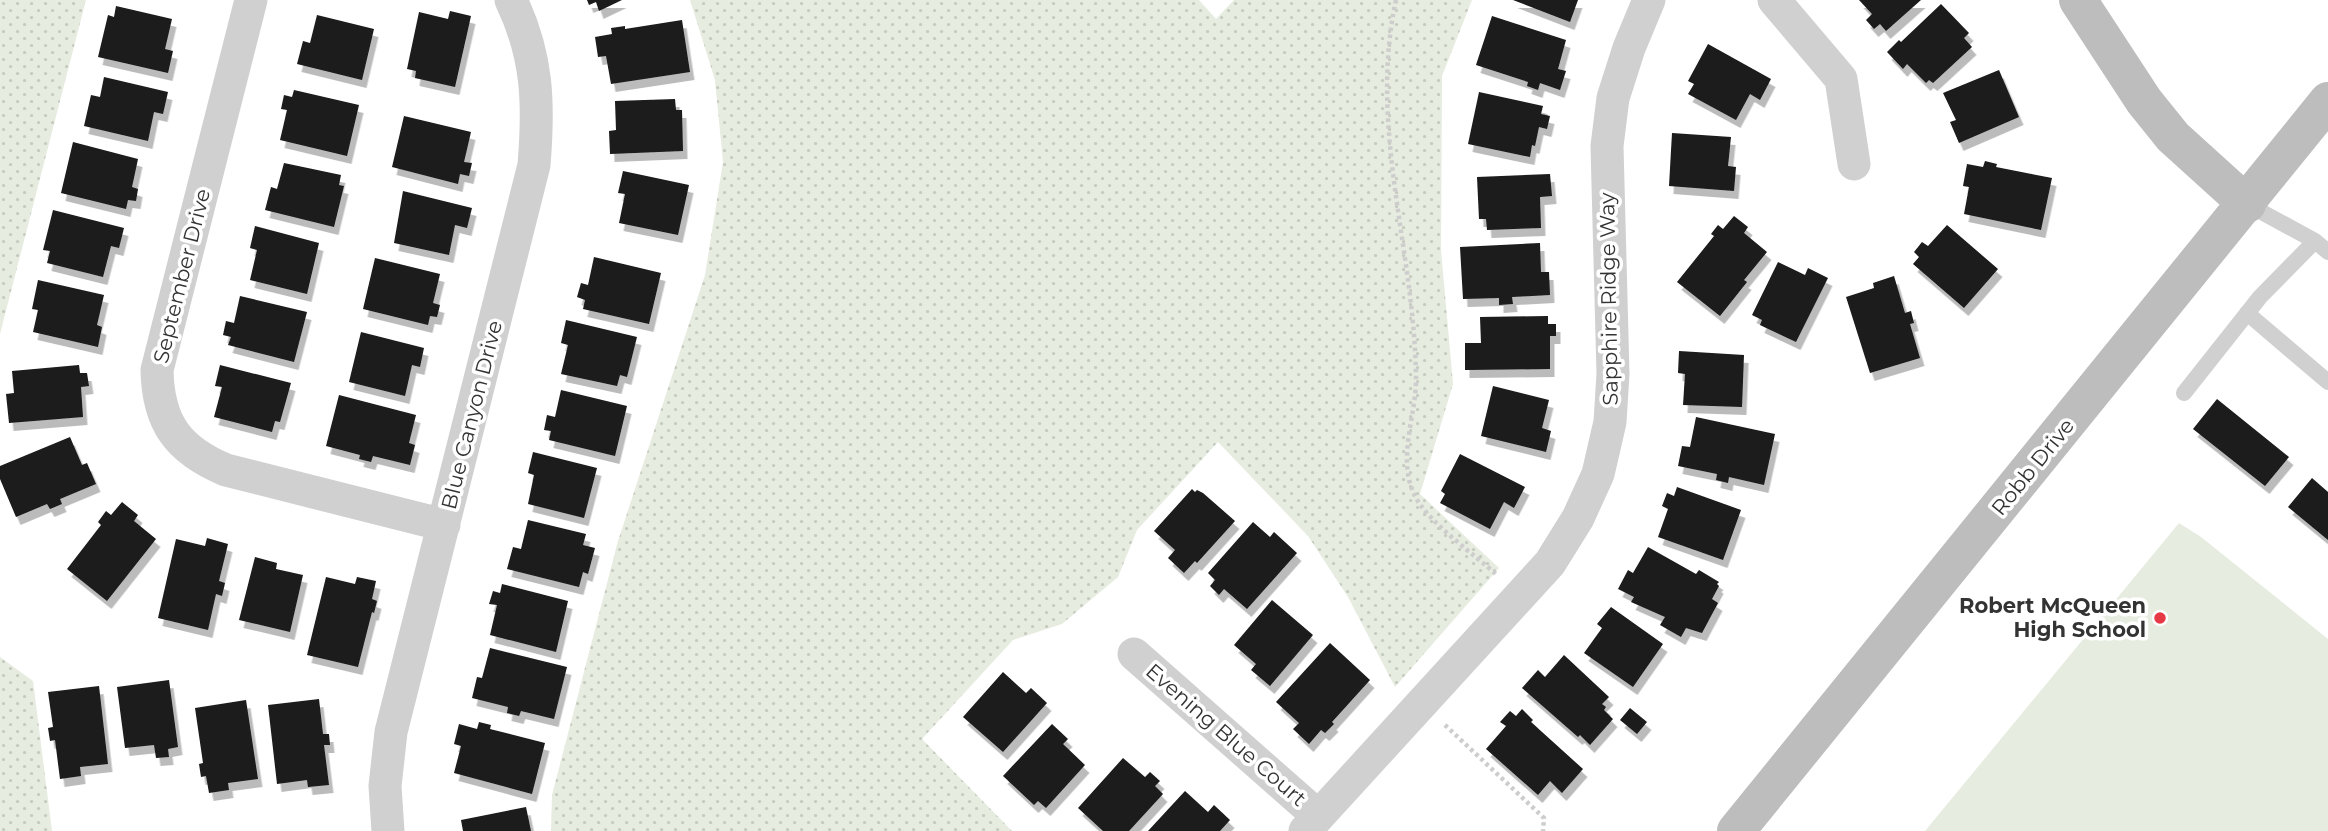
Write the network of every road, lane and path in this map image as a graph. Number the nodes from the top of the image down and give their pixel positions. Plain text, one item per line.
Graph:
1 (251, 0) edge
2 (511, 0) edge
3 (1395, 0) edge
4 (1649, 0) edge
5 (1774, 0) edge
6 (2078, 0) edge
7 (2328, 101) edge
8 (1854, 164) dead end
9 (2247, 204) junction
10 (2315, 241) junction
11 (2328, 252) edge
12 (2247, 313) junction
13 (2328, 382) edge
14 (2184, 393) dead end
15 (444, 525) junction
16 (1523, 592) junction
17 (1134, 654) dead end
18 (1424, 701) junction
19 (1311, 824) edge
20 (380, 830) edge
21 (1543, 831) edge
22 (1736, 831) edge

1 - 15 street, September Drive
2 - 15 street, Blue Canyon Drive
3 - 16 path
4 - 16 street, Sapphire Ridge Way
5 - 8 street
6 - 9 street
7 - 9 street, Robb Drive
9 - 10 lane
9 - 22 street, Robb Drive
10 - 11 lane
10 - 12 lane
12 - 13 lane
12 - 14 lane
15 - 20 street, Blue Canyon Drive
16 - 18 street, Sapphire Ridge Way
17 - 19 street, Evening Blue Court
18 - 19 street, Sapphire Ridge Way
18 - 21 path

